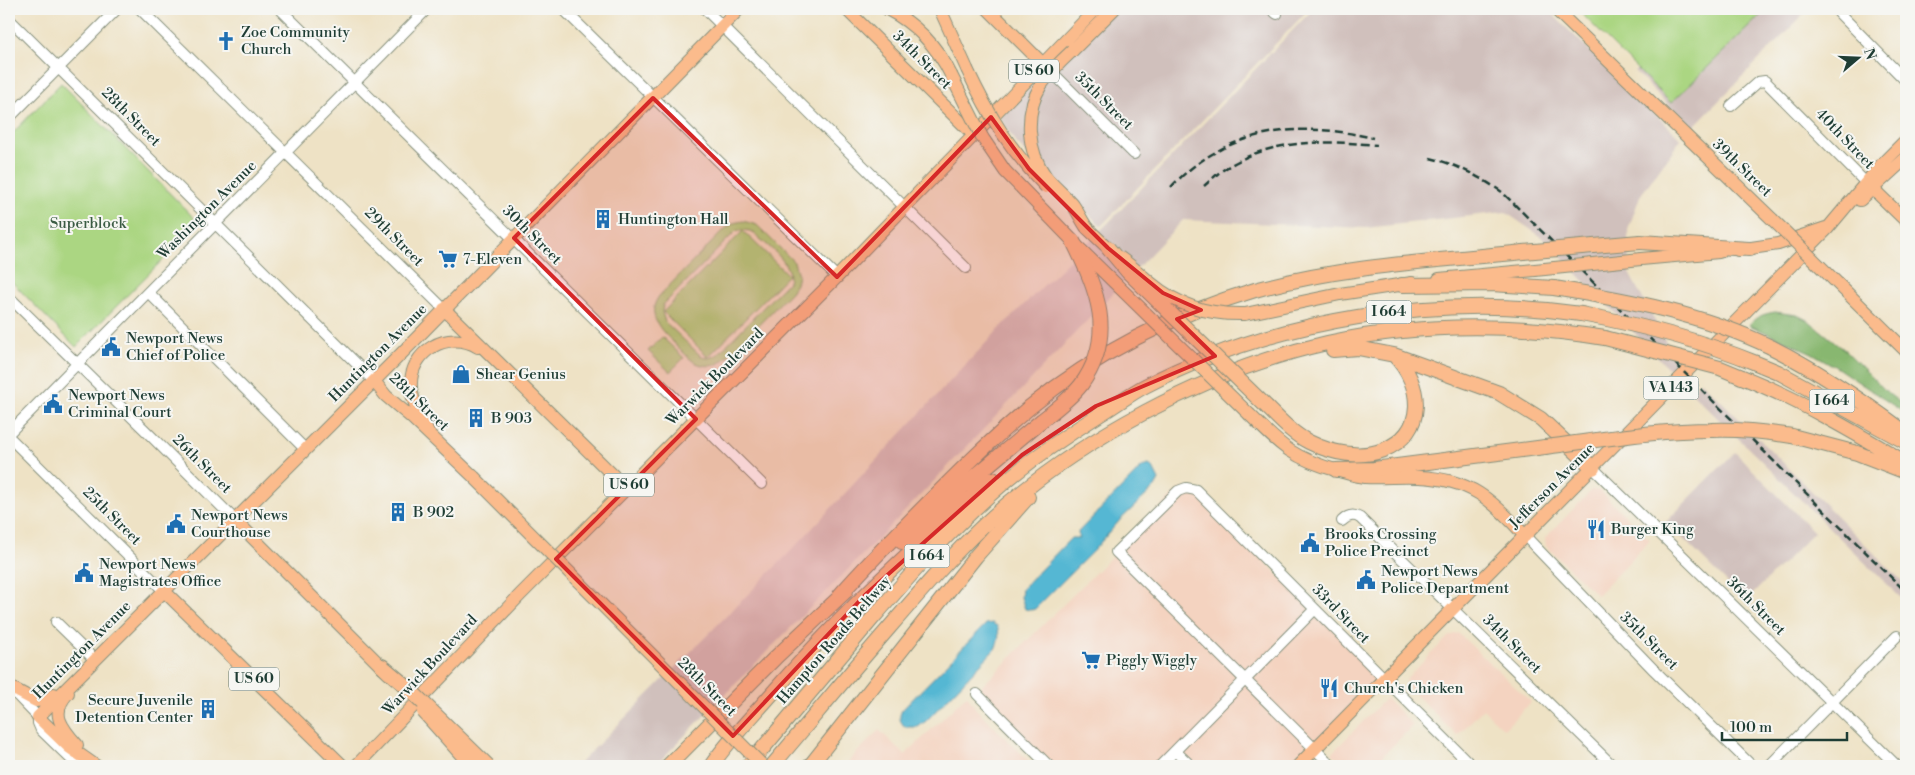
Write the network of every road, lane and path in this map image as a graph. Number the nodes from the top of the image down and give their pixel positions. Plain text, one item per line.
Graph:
1 (117, 9) edge
2 (140, 9) edge
3 (280, 9) edge
4 (563, 9) edge
5 (705, 9) edge
6 (739, 9) edge
7 (846, 9) edge
8 (887, 9) edge
9 (940, 9) edge
10 (988, 9) edge
11 (1096, 9) edge
12 (1114, 9) edge
13 (1555, 9) edge
14 (1838, 9) edge
15 (421, 11) edge
16 (9, 19) edge
17 (722, 26) junction
18 (1042, 62) junction
19 (58, 68) junction
20 (1906, 81) edge
21 (355, 82) junction
22 (653, 98) junction
23 (1731, 106) dead end
24 (9, 118) edge
25 (974, 135) junction
26 (1906, 140) edge
27 (286, 152) junction
28 (1134, 154) dead end
29 (1906, 158) edge
30 (1869, 186) junction
31 (906, 207) junction
32 (1906, 221) edge
33 (215, 224) junction
34 (1087, 228) junction
35 (1828, 228) junction
36 (514, 238) junction
37 (1073, 241) junction
38 (1108, 248) junction
39 (1749, 249) junction
40 (966, 268) dead end
41 (837, 277) junction
42 (1402, 285) junction
43 (148, 292) junction
44 (9, 297) edge
45 (444, 309) junction
46 (1905, 349) edge
47 (490, 355) junction
48 (1394, 355) junction
49 (1274, 359) junction
50 (77, 364) junction
51 (374, 381) junction
52 (1144, 386) junction
53 (696, 419) junction
54 (9, 433) edge
55 (429, 434) junction
56 (1906, 434) edge
57 (9, 437) edge
58 (1906, 442) edge
59 (305, 449) junction
60 (1071, 456) junction
61 (1906, 463) edge
62 (1593, 468) junction
63 (1336, 470) junction
64 (1906, 472) edge
65 (762, 484) dead end
66 (626, 488) junction
67 (235, 520) junction
68 (1342, 520) dead end
69 (1525, 536) junction
70 (164, 591) junction
71 (840, 596) junction
72 (1315, 608) junction
73 (1454, 609) junction
74 (56, 622) dead end
75 (1897, 636) dead end
76 (95, 660) junction
77 (382, 666) joint
78 (76, 678) junction
79 (1245, 680) junction
80 (1384, 680) junction
81 (9, 687) edge
82 (406, 688) junction
83 (977, 694) dead end
84 (1832, 702) junction
85 (38, 717) junction
86 (744, 726) junction
87 (1315, 749) junction
88 (1175, 751) junction
89 (95, 765) edge
90 (78, 766) edge
91 (343, 766) edge
92 (356, 766) edge
93 (471, 766) edge
94 (488, 766) edge
95 (668, 766) edge
96 (702, 766) edge
97 (711, 766) edge
98 (748, 766) edge
99 (763, 766) edge
100 (772, 766) edge
101 (810, 766) edge
102 (1049, 766) edge
103 (1160, 766) edge
104 (1190, 766) edge
105 (1298, 766) edge
106 (1332, 766) edge
107 (1472, 766) edge
108 (1613, 766) edge
109 (1752, 766) edge
110 (1769, 766) edge
111 (1897, 766) edge

1 - 19 street
2 - 27 street, 29th Street
3 - 21 street, 30th Street
4 - 22 street
5 - 17 street
6 - 17 main road, Huntington Avenue
7 - 25 main road, 34th Street
8 - 37 main road, bridge
9 - 34 main road, bridge
10 - 18 main road, 35th Street
11 - 18 main road, Warwick Boulevard / US 60
12 - 34 main road, bridge
13 - 46 main road, 39th Street, bridge
14 - 20 street
15 - 21 street, Washington Avenue
16 - 19 street, 28th Street
17 - 22 main road, Huntington Avenue
17 - 31 street
18 - 25 main road, Warwick Boulevard / US 60
18 - 28 street, 35th Street
19 - 24 street
19 - 33 street, 28th Street
21 - 27 street, Washington Avenue
21 - 36 street, 30th Street
22 - 36 main road, Huntington Avenue
22 - 41 street
23 - 30 street, 40th Street
25 - 31 main road, Warwick Boulevard / US 60
26 - 30 main road, Jefferson Avenue / VA 143
27 - 33 street, Washington Avenue
27 - 45 street, 29th Street
29 - 30 main road, Jefferson Avenue / VA 143
30 - 32 main road, 40th Street
30 - 35 main road, Jefferson Avenue / VA 143
31 - 40 street
31 - 41 main road, Warwick Boulevard / US 60
33 - 43 street, Washington Avenue
33 - 51 street, 28th Street
34 - 38 main road
35 - 39 main road
35 - 62 main road, Jefferson Avenue / VA 143
36 - 45 main road, Huntington Avenue
36 - 53 street, 30th Street
37 - 63 main road, bridge
37 - 71 highway, bridge
38 - 42 main road, bridge
38 - 48 highway, bridge
39 - 42 main road, bridge
39 - 71 highway, bridge
41 - 53 main road, Warwick Boulevard / US 60
42 - 56 highway, bridge
43 - 50 street, Washington Avenue
43 - 59 street
44 - 50 street, 26th Street
45 - 47 main road, 29th Street
45 - 51 main road, Huntington Avenue
47 - 55 main road
47 - 66 main road, 29th Street
48 - 49 highway
48 - 62 highway
49 - 60 highway, I 664
49 - 61 highway, I 664, bridge
50 - 54 street, Washington Avenue
50 - 67 street, 26th Street
51 - 55 main road, 28th Street
51 - 59 main road, Huntington Avenue
52 - 58 highway, Hampton Roads Beltway / I 664, bridge
52 - 86 highway
52 - 98 highway, Hampton Roads Beltway / I 664
53 - 65 street, 30th Street
53 - 66 main road, Warwick Boulevard / US 60
55 - 99 main road, 28th Street, bridge
57 - 70 street, 25th Street
59 - 67 main road, Huntington Avenue
60 - 100 highway, I 664
60 - 101 highway
62 - 69 main road, Jefferson Avenue / VA 143
62 - 84 street, 36th Street
63 - 64 highway, bridge
63 - 69 main road
66 - 92 main road, Warwick Boulevard / US 60
67 - 70 main road, Huntington Avenue
67 - 77 main road, 26th Street
68 - 73 street, 34th Street
69 - 73 main road, Jefferson Avenue / VA 143
69 - 109 street, 35th Street
70 - 76 main road, Huntington Avenue
70 - 91 main road, 25th Street / US 60
71 - 95 highway
72 - 79 street
72 - 79 street, 33rd Street
72 - 80 street, 33rd Street
73 - 80 main road, Jefferson Avenue / VA 143
73 - 108 street, 34th Street
74 - 76 street
75 - 84 street
76 - 78 main road, Huntington Avenue
77 - 82 highway
78 - 81 main road
78 - 85 main road, Huntington Avenue
78 - 89 main road
79 - 87 street
79 - 88 street
80 - 87 main road, Jefferson Avenue / VA 143
80 - 107 street, 33rd Street
81 - 85 street
82 - 93 main road, bridge
82 - 94 highway, bridge
83 - 102 street
84 - 110 street
84 - 111 street, 36th Street
85 - 89 main road
85 - 90 street
86 - 96 highway
86 - 97 highway
87 - 105 main road, Jefferson Avenue / VA 143
87 - 106 street
88 - 103 street
88 - 104 street

